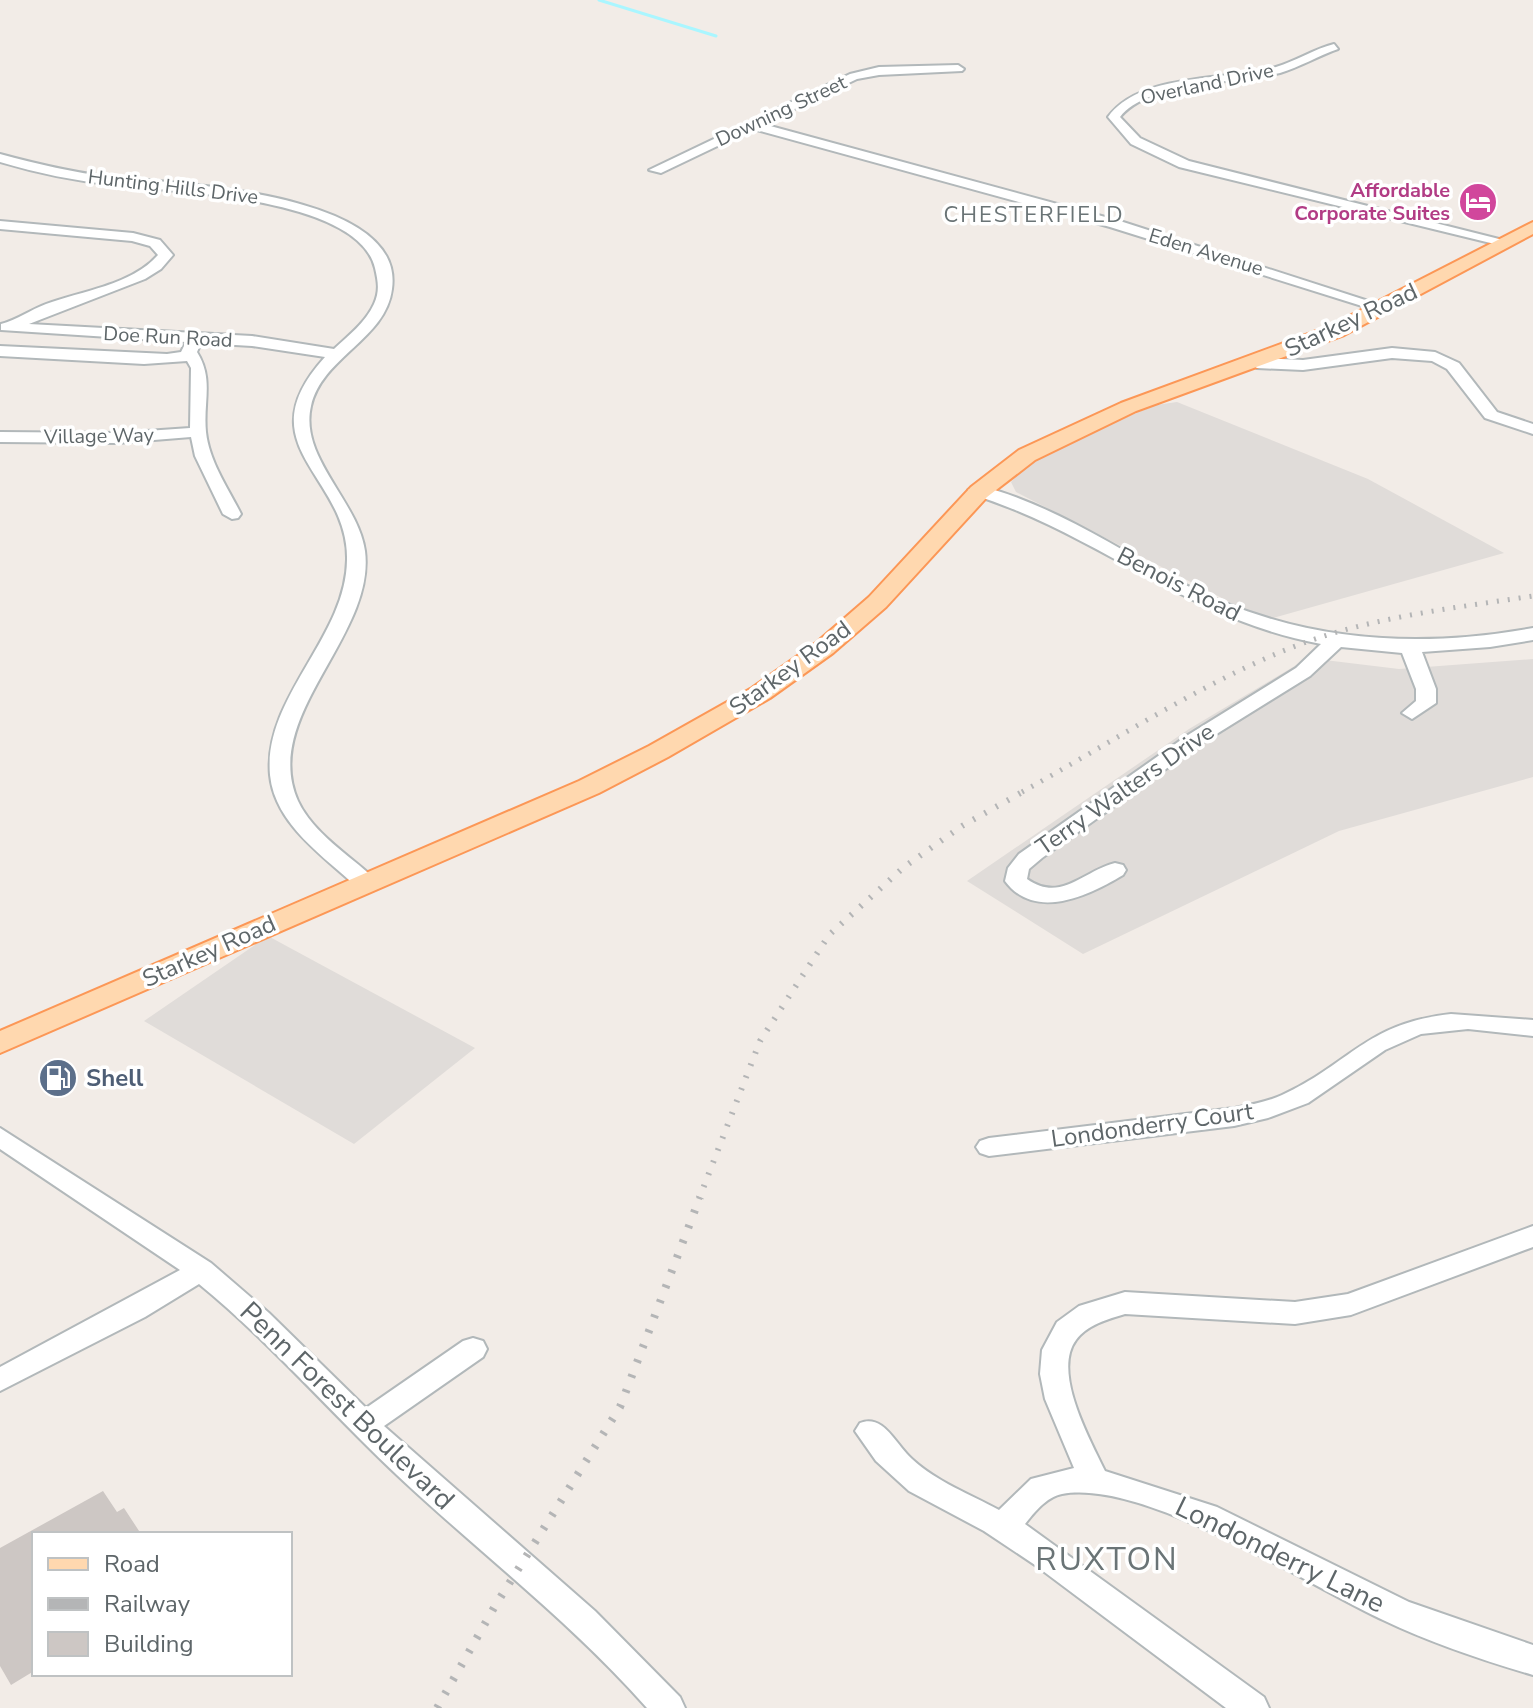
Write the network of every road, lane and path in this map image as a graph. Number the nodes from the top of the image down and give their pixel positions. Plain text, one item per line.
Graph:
1 (1334, 47) dead end
2 (958, 69) dead end
3 (750, 124) junction
4 (0, 158) edge
5 (656, 170) dead end
6 (0, 225) edge
7 (1533, 227) edge
8 (1502, 244) junction
9 (1383, 308) junction
10 (7, 327) edge
11 (196, 338) junction
12 (0, 351) edge
13 (336, 354) junction
14 (189, 356) junction
15 (1257, 363) junction
16 (1533, 429) edge
17 (198, 432) junction
18 (0, 437) edge
19 (977, 490) junction
20 (232, 514) dead end
21 (1533, 634) edge
22 (1335, 642) junction
23 (1410, 647) junction
24 (1412, 713) dead end
25 (1115, 870) dead end
26 (366, 883) junction
27 (1533, 1028) edge
28 (0, 1043) edge
29 (0, 1137) edge
30 (989, 1147) dead end
31 (1533, 1236) edge
32 (201, 1270) junction
33 (473, 1349) dead end
34 (0, 1380) edge
35 (366, 1423) junction
36 (870, 1431) dead end
37 (1095, 1481) junction
38 (1003, 1527) junction
39 (1533, 1660) edge
40 (668, 1708) edge
41 (1252, 1708) edge

1 - 8 street, Overland Drive
2 - 3 street, Downing Street
3 - 5 street, Downing Street
3 - 9 street, Eden Avenue
4 - 13 street, Hunting Hills Drive
6 - 10 street
7 - 8 main road, Starkey Road
8 - 9 main road, Starkey Road
9 - 15 main road, Starkey Road
10 - 11 street, Doe Run Road
11 - 13 street, Doe Run Road
11 - 14 street
12 - 14 street
13 - 26 street, Hunting Hills Drive
14 - 17 street
15 - 16 street
15 - 19 main road, Starkey Road
17 - 18 street, Village Way
17 - 20 street
19 - 22 street, Benois Road
19 - 26 main road, Starkey Road
21 - 23 street, Benois Road
22 - 23 street, Benois Road
22 - 25 street, Terry Walters Drive
23 - 24 street
26 - 28 main road, Starkey Road
27 - 30 street, Londonderry Court
29 - 32 street, Penn Forest Boulevard
31 - 37 street
32 - 34 street
32 - 35 street, Penn Forest Boulevard
33 - 35 street
35 - 40 street, Penn Forest Boulevard
36 - 38 street
37 - 38 street, Londonderry Lane
37 - 39 street, Londonderry Lane
38 - 41 street

